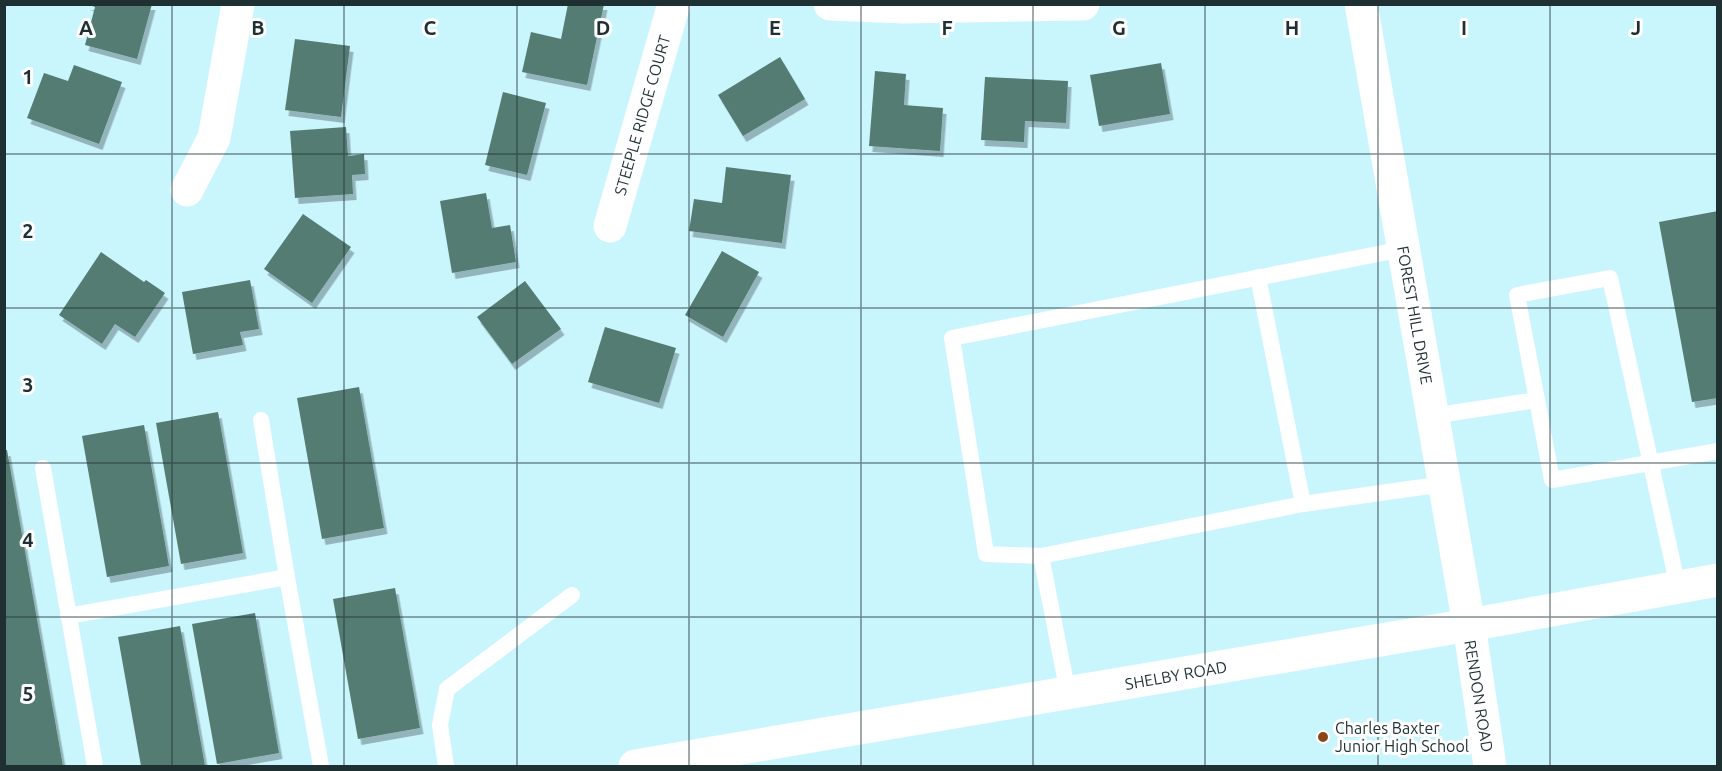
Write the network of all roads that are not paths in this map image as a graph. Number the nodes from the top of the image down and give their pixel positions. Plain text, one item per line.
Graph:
1 (238, 4) edge
2 (674, 4) edge
3 (830, 4) edge
4 (1083, 4) edge
5 (1361, 4) edge
6 (187, 190) dead end
7 (610, 226) dead end
8 (1403, 249) junction
9 (1258, 278) junction
10 (1537, 400) junction
11 (1432, 416) junction
12 (261, 420) dead end
13 (1718, 451) edge
14 (1651, 462) junction
15 (43, 468) dead end
16 (1444, 484) junction
17 (1303, 504) junction
18 (1041, 556) junction
19 (287, 577) junction
20 (1718, 580) edge
21 (1678, 587) junction
22 (572, 595) dead end
23 (68, 616) junction
24 (1469, 625) junction
25 (1068, 693) junction
26 (95, 766) edge
27 (321, 766) edge
28 (446, 766) edge
29 (635, 766) edge
30 (1490, 766) edge

1 - 6 main road
2 - 7 main road, STEEPLE RIDGE COURT
3 - 4 main road
5 - 8 main road, FOREST HILL DRIVE
8 - 9 lane
8 - 11 main road, FOREST HILL DRIVE
9 - 17 lane
9 - 18 lane
10 - 11 lane
10 - 14 lane
10 - 14 lane
11 - 16 main road, FOREST HILL DRIVE
12 - 19 lane
13 - 14 lane
14 - 21 lane
15 - 23 lane
16 - 17 lane
16 - 24 main road, FOREST HILL DRIVE
17 - 18 lane
18 - 25 lane
19 - 23 lane
19 - 27 lane
20 - 21 main road, SHELBY ROAD
21 - 24 main road, SHELBY ROAD
22 - 28 lane
23 - 26 lane
24 - 25 main road, SHELBY ROAD
24 - 30 main road, RENDON ROAD
25 - 29 main road, SHELBY ROAD

